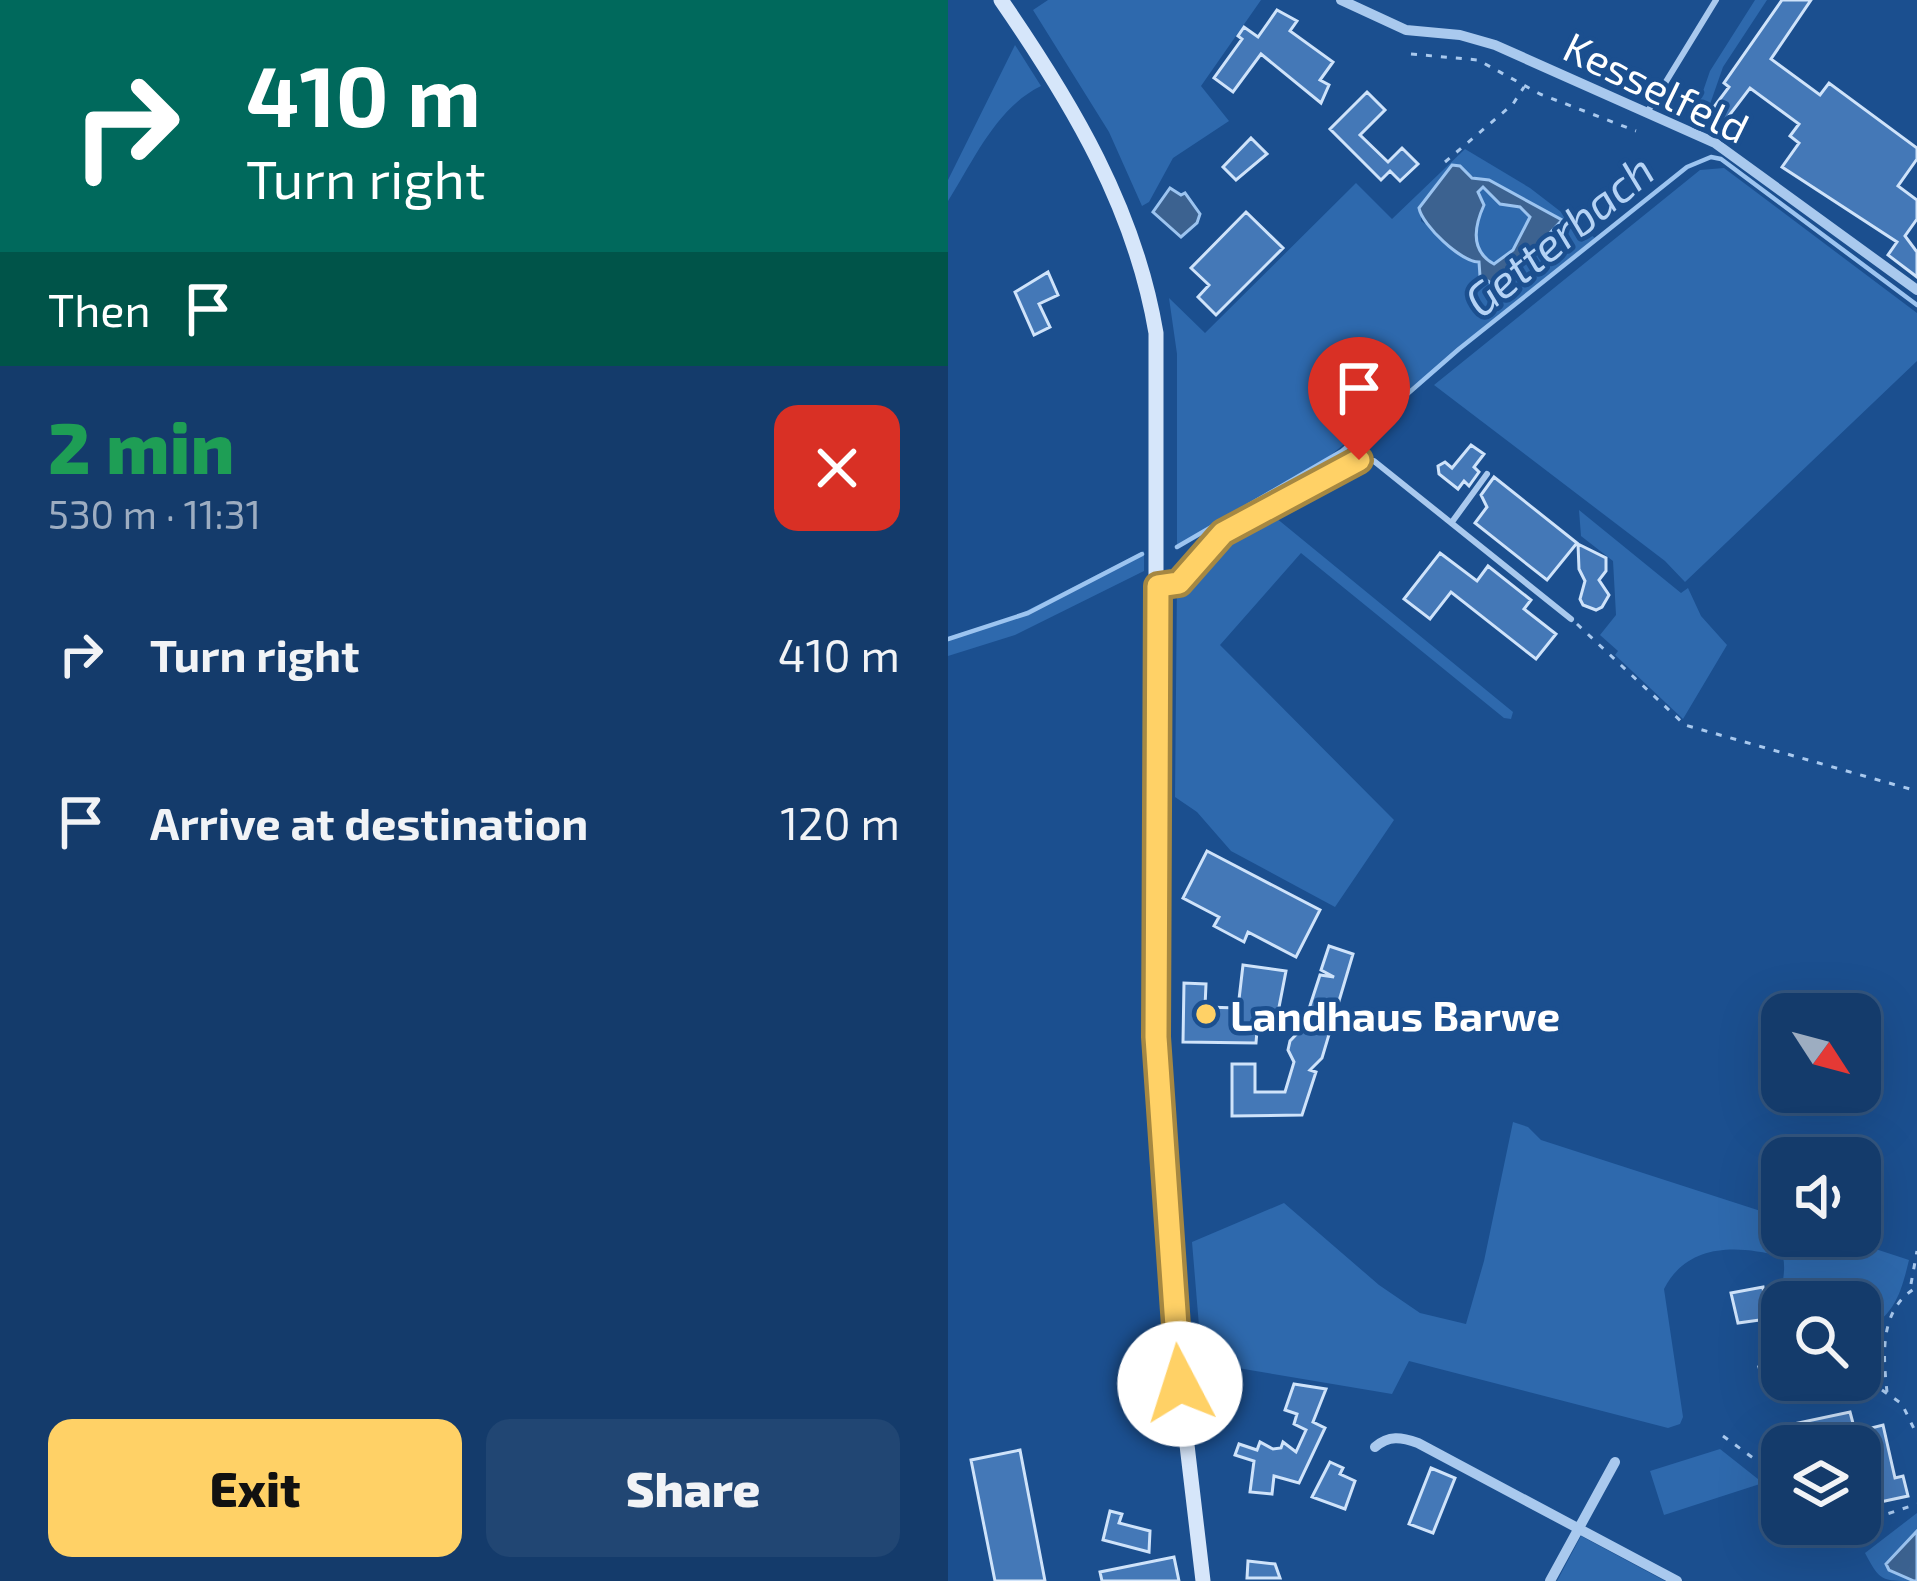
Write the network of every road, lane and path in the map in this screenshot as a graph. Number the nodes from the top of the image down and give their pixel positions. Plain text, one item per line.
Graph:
1 (1001, 0) edge
2 (1341, 0) edge
3 (1716, 0) edge
4 (1411, 54) dead end
5 (1525, 85) junction
6 (1648, 111) junction
7 (1636, 131) dead end
8 (1445, 162) dead end
9 (1917, 290) edge
10 (1486, 475) dead end
11 (1452, 521) junction
12 (1158, 586) junction
13 (1571, 619) joint
14 (1917, 791) edge
15 (1917, 1251) edge
16 (1915, 1287) edge
17 (1917, 1435) edge
18 (1723, 1436) dead end
19 (1375, 1447) dead end
20 (1615, 1462) dead end
21 (1761, 1464) edge
22 (1917, 1504) edge
23 (1881, 1516) edge
24 (1580, 1528) junction
25 (1203, 1581) edge
26 (1550, 1581) edge
27 (1677, 1581) edge

1 - 12 main road
2 - 6 street, Kesselfeld
3 - 6 lane
4 - 5 path
5 - 7 path
5 - 8 path
6 - 9 street, Kesselfeld
10 - 11 lane
11 - 12 lane
11 - 13 lane
12 - 25 main road
13 - 14 path
15 - 16 path
16 - 17 path
18 - 21 path
19 - 24 street
20 - 24 street
22 - 23 path
24 - 26 street
24 - 27 street

